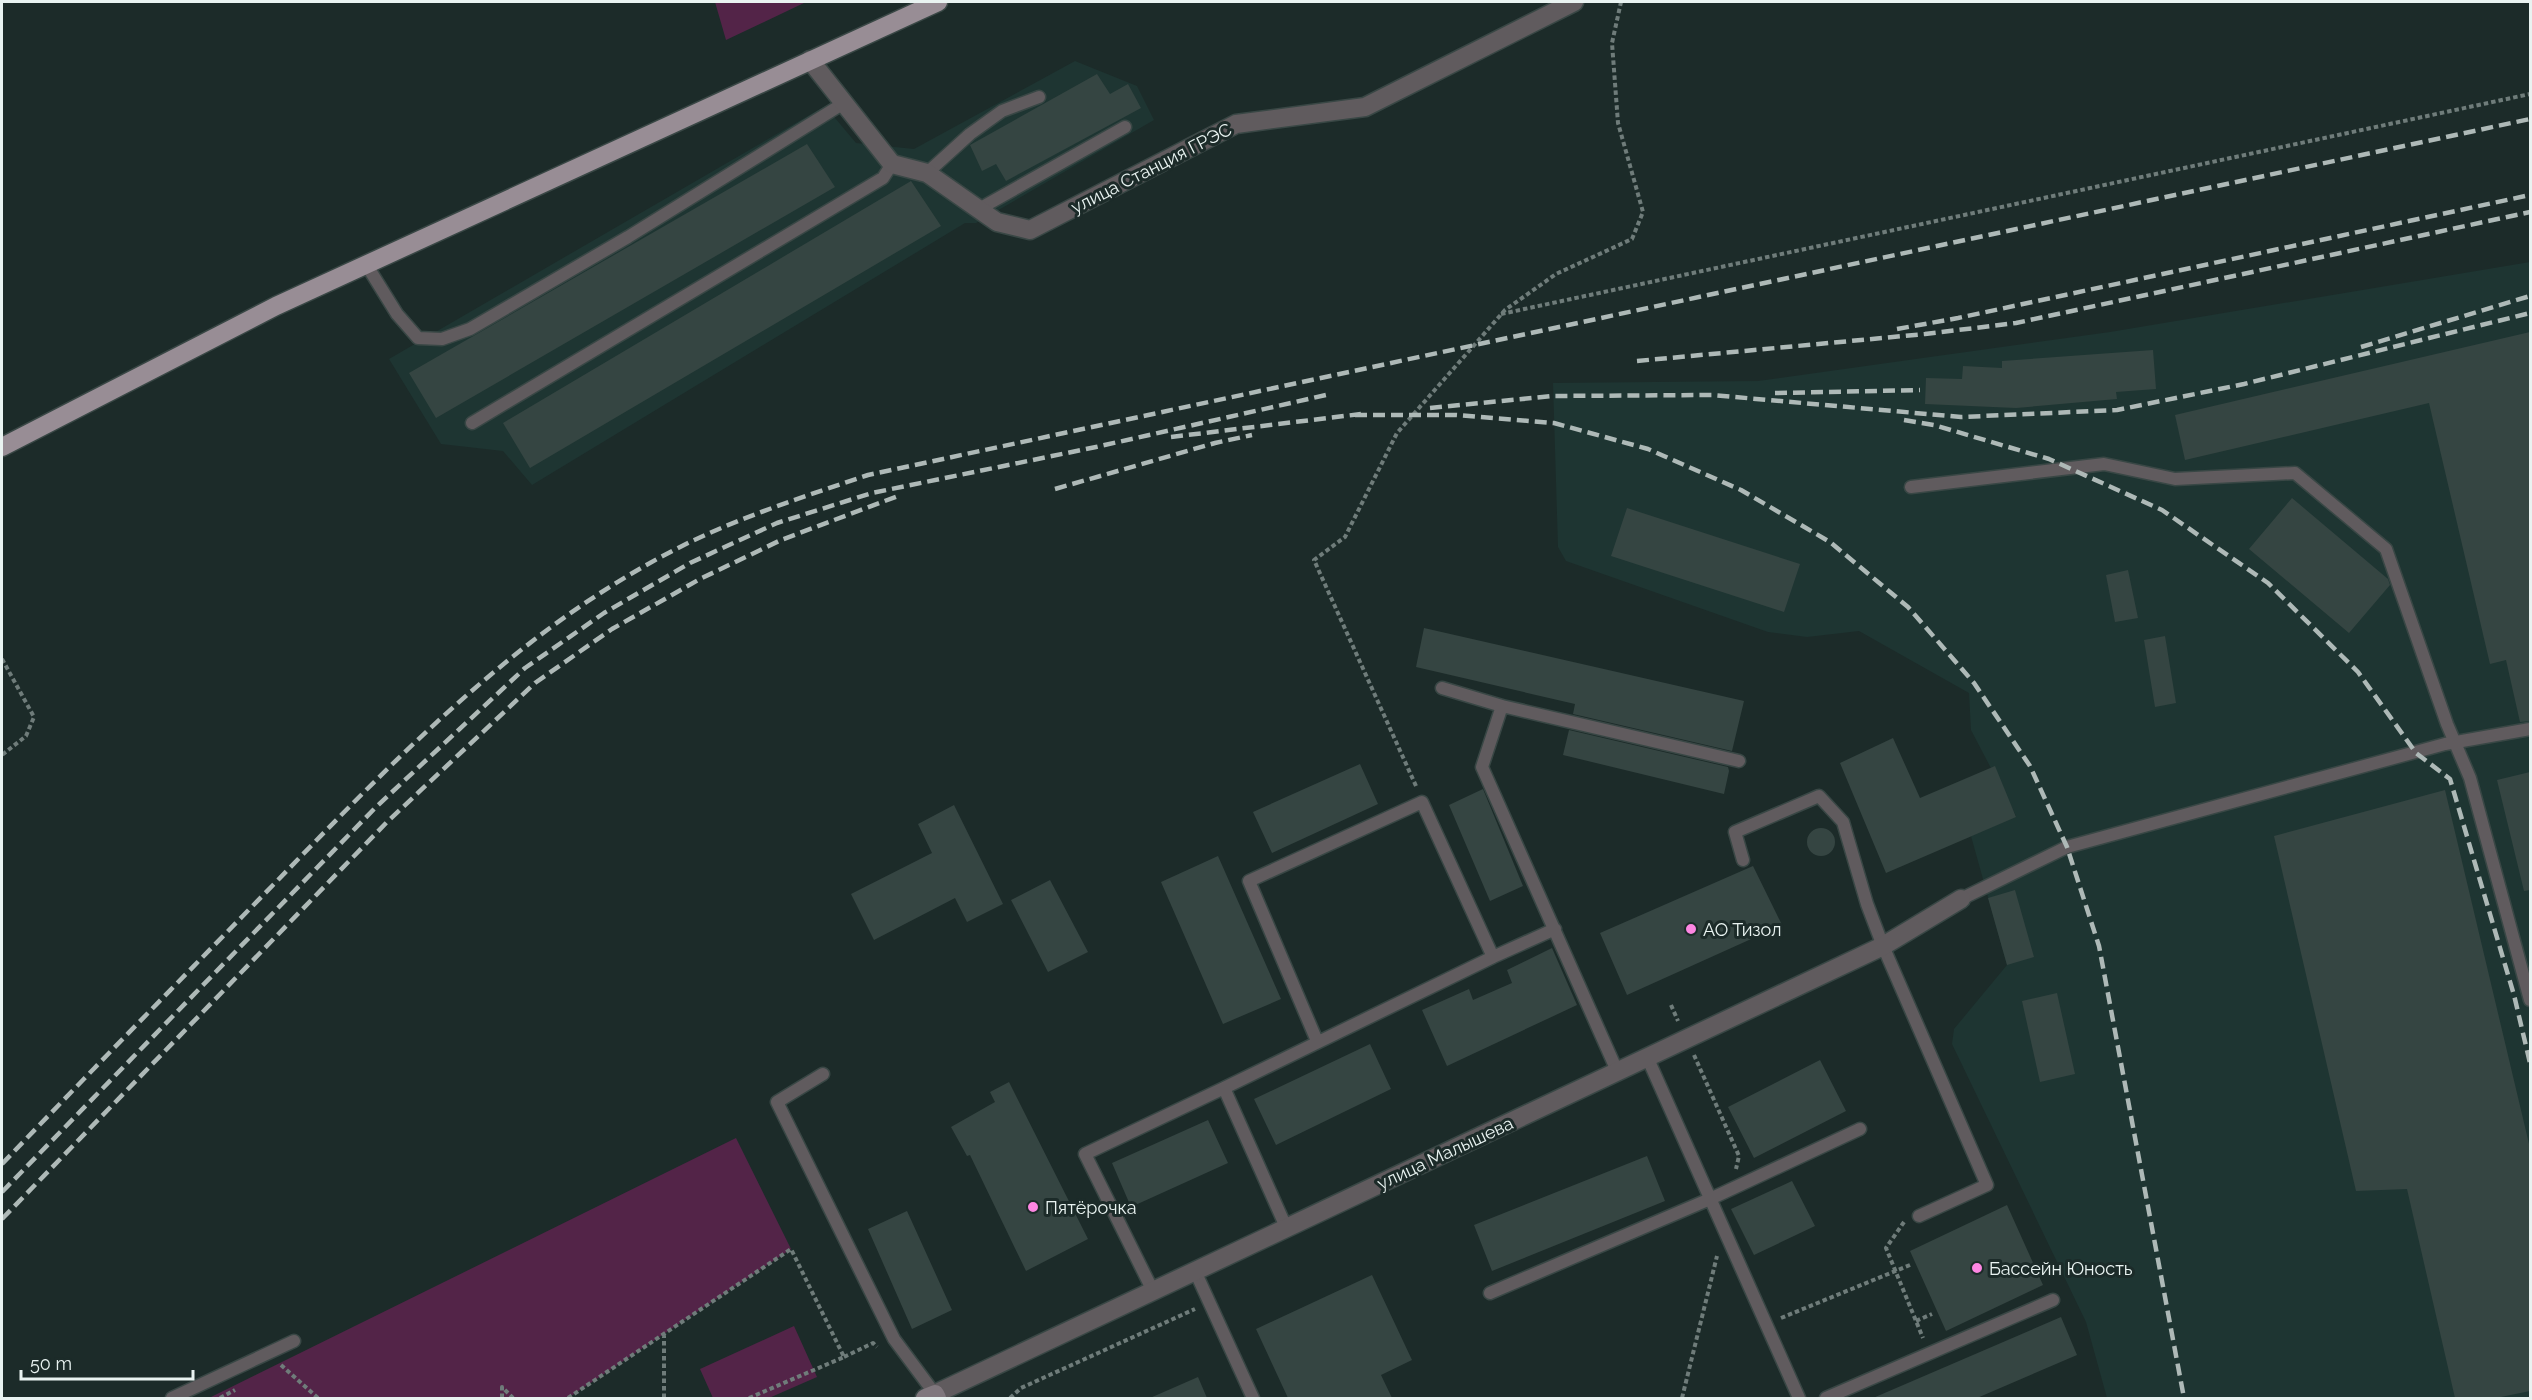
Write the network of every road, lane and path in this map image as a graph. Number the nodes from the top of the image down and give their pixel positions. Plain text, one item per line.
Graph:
1 (938, 2) edge
2 (1574, 2) edge
3 (1621, 2) edge
4 (810, 60) junction
5 (2530, 94) edge
6 (1039, 97) dead end
7 (844, 103) junction
8 (1125, 127) dead end
9 (892, 164) junction
10 (927, 173) junction
11 (979, 209) junction
12 (366, 264) junction
13 (1501, 314) junction
14 (472, 423) dead end
15 (2, 447) edge
16 (1911, 487) dead end
17 (2, 658) edge
18 (1442, 688) dead end
19 (1502, 706) junction
20 (2530, 729) edge
21 (2455, 743) junction
22 (2, 755) edge
23 (1739, 761) dead end
24 (1422, 802) junction
25 (1743, 860) dead end
26 (1961, 899) joint
27 (1556, 929) junction
28 (1883, 946) junction
29 (1493, 957) junction
30 (2530, 1000) edge
31 (1317, 1041) junction
32 (1648, 1059) junction
33 (1618, 1073) junction
34 (823, 1074) dead end
35 (1224, 1088) junction
36 (1860, 1129) dead end
37 (1710, 1199) junction
38 (1919, 1216) joint
39 (1286, 1227) junction
40 (1910, 1265) dead end
41 (1195, 1271) junction
42 (1896, 1271) junction
43 (1153, 1291) junction
44 (1490, 1293) dead end
45 (2054, 1300) dead end
46 (1209, 1303) junction
47 (1932, 1314) dead end
48 (1916, 1321) junction
49 (1766, 1324) junction
50 (664, 1334) junction
51 (294, 1341) dead end
52 (880, 1350) dead end
53 (1930, 1353) junction
54 (844, 1357) junction
55 (272, 1370) dead end
56 (241, 1387) dead end
57 (932, 1397) edge
58 (172, 1398) edge
59 (220, 1398) edge
60 (318, 1398) edge
61 (502, 1398) edge
62 (513, 1398) edge
63 (568, 1398) edge
64 (664, 1398) edge
65 (749, 1398) edge
66 (1010, 1398) edge
67 (1252, 1398) edge
68 (1799, 1398) edge
69 (1826, 1398) edge

1 - 4 main road
2 - 11 street, улица Станция ГРЭС
3 - 13 path
4 - 7 street
4 - 12 main road
5 - 13 path
6 - 10 lane
7 - 9 street
7 - 12 lane
8 - 11 lane
9 - 10 street
9 - 14 lane
10 - 11 street
12 - 15 main road
13 - 24 path
16 - 21 lane
17 - 22 path
18 - 19 lane
19 - 23 lane
19 - 27 lane
20 - 21 lane
21 - 26 lane
21 - 30 lane
24 - 29 lane
24 - 31 lane
25 - 28 lane
26 - 28 street, улица Малышева
27 - 29 lane
27 - 33 lane
28 - 32 street, улица Малышева
28 - 38 lane
29 - 31 lane
31 - 35 lane
32 - 33 street, улица Малышева
32 - 37 lane
33 - 39 street, улица Малышева
34 - 57 lane
35 - 39 lane
35 - 43 lane
36 - 37 lane
37 - 44 lane
37 - 49 lane
38 - 42 path
39 - 41 street, улица Малышева
40 - 42 path
41 - 43 street, улица Малышева
41 - 46 lane
42 - 48 path
42 - 49 path
43 - 57 street, улица Малышева
45 - 53 lane
46 - 66 path
46 - 67 lane
47 - 48 path
48 - 53 path
49 - 68 lane
50 - 54 path
50 - 63 path
50 - 64 path
51 - 58 lane
52 - 54 path
53 - 69 lane
54 - 65 path
55 - 60 path
56 - 59 path
61 - 62 path

